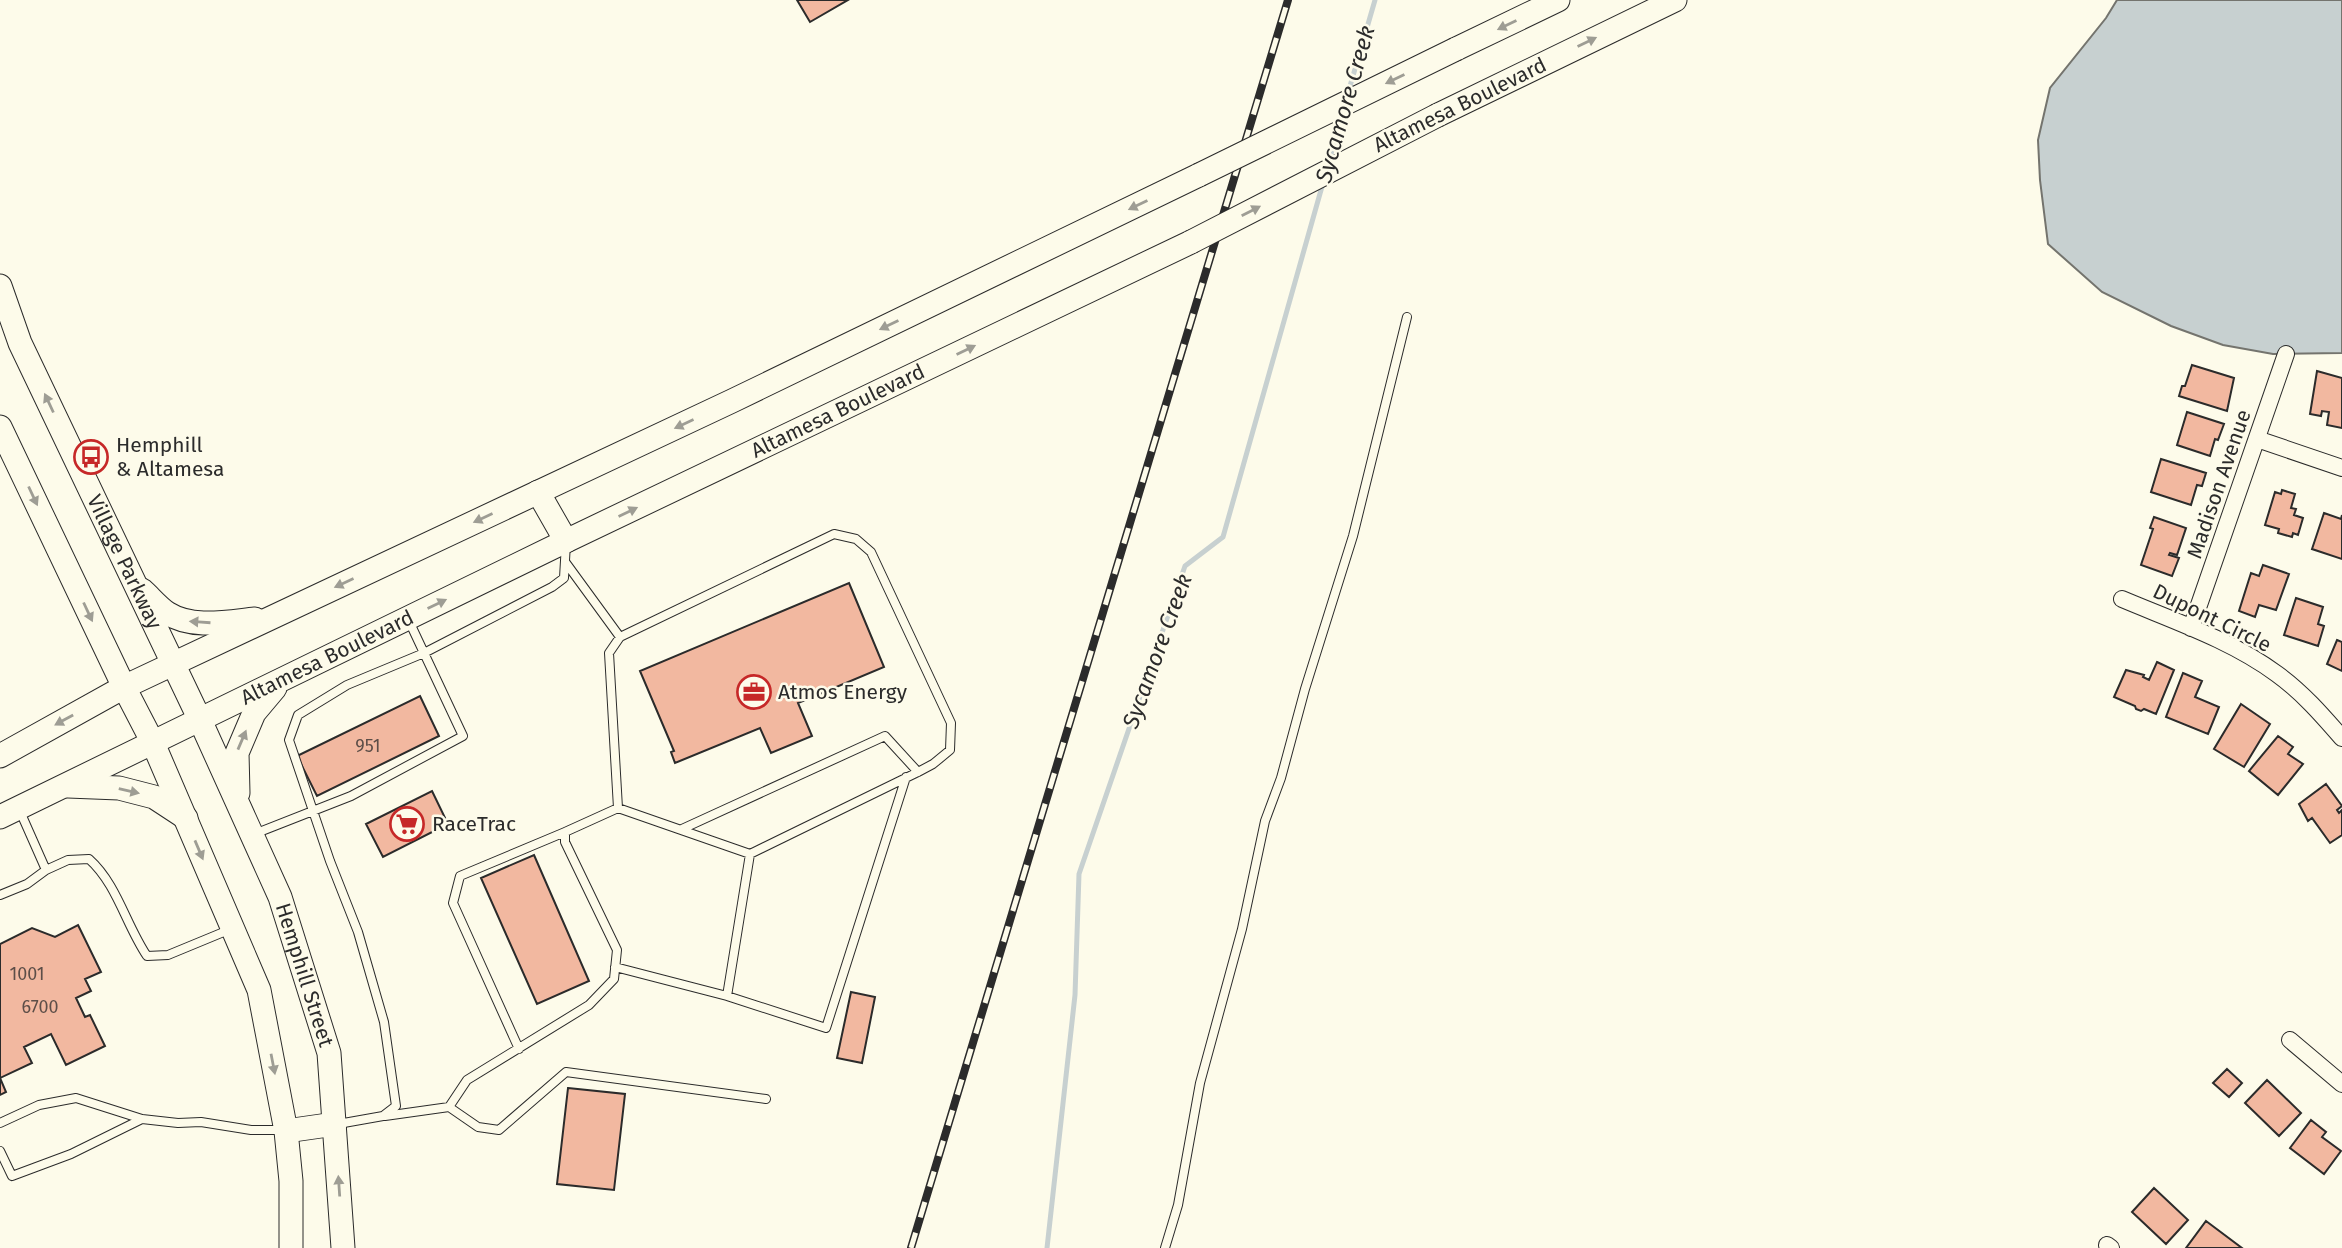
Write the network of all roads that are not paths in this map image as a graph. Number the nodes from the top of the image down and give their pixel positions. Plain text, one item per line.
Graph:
1 (1558, 0) edge
2 (1675, 0) edge
3 (0, 286) edge
4 (1407, 317) dead end
5 (2287, 354) dead end
6 (0, 426) edge
7 (2257, 439) junction
8 (2342, 468) edge
9 (538, 492) junction
10 (566, 552) junction
11 (133, 581) junction
12 (2122, 599) dead end
13 (268, 618) junction
14 (408, 618) junction
15 (2192, 628) junction
16 (620, 637) junction
17 (424, 653) junction
18 (172, 663) junction
19 (281, 680) junction
20 (124, 687) junction
21 (200, 720) junction
22 (2342, 738) edge
23 (153, 743) junction
24 (0, 756) edge
25 (918, 772) junction
26 (906, 778) junction
27 (65, 785) junction
28 (239, 807) junction
29 (618, 808) junction
30 (313, 809) junction
31 (9, 813) edge
32 (186, 818) junction
33 (682, 830) junction
34 (565, 832) junction
35 (251, 835) junction
36 (750, 854) junction
37 (46, 870) junction
38 (0, 887) edge
39 (11, 891) junction
40 (0, 895) edge
41 (232, 929) junction
42 (615, 967) junction
43 (727, 996) junction
44 (2290, 1040) dead end
45 (519, 1048) junction
46 (2342, 1084) edge
47 (766, 1099) dead end
48 (449, 1107) junction
49 (383, 1116) junction
50 (142, 1119) junction
51 (0, 1123) edge
52 (335, 1124) junction
53 (286, 1130) junction
54 (0, 1151) edge
55 (291, 1248) edge
56 (343, 1248) edge
57 (1165, 1248) edge

1 -> 9 main road, bridge
10 -> 2 main road, Altamesa Boulevard, bridge
11 -> 3 main road, Village Parkway
4 - 57 lane
5 - 7 street, Madison Avenue
6 -> 20 main road
7 - 8 street
7 - 15 street, Madison Avenue
9 - 10 main road
9 -> 13 main road
14 -> 10 main road, Altamesa Boulevard
10 - 16 lane
10 - 17 lane
13 -> 11 main road
11 - 18 main road, Village Parkway
12 - 15 street, Dupont Circle
13 - 18 main road
14 - 17 lane
14 - 19 main road, Altamesa Boulevard
15 - 22 street, Dupont Circle
16 - 25 lane
16 - 29 lane
17 - 30 lane
17 - 30 lane
18 - 20 main road
18 - 21 main road, Village Parkway
19 - 21 main road, Altamesa Boulevard
28 -> 19 main road
20 - 23 main road
20 -> 24 main road
21 - 23 main road, Altamesa Boulevard
21 - 28 main road, Hemphill Street
23 - 27 main road, Altamesa Boulevard
23 - 32 main road
25 - 26 lane
25 - 33 lane
26 - 36 lane
26 - 43 lane
27 - 31 main road, Altamesa Boulevard
27 -> 32 main road
28 - 35 main road, Hemphill Street
29 - 33 lane
29 - 34 lane
30 - 35 lane
30 - 49 lane
31 - 37 lane
32 -> 41 main road
33 - 36 lane
34 - 42 lane
34 - 45 lane
35 - 52 main road, Hemphill Street
36 - 43 lane
37 - 39 lane
37 - 41 lane
38 - 39 lane
39 - 40 lane
41 -> 53 main road
42 - 43 lane
42 - 45 lane
44 - 46 street
45 - 48 lane
47 - 48 lane
48 - 49 lane
49 - 52 lane
50 - 51 lane
50 - 53 lane
50 - 54 lane
52 - 53 main road
56 -> 52 main road, Hemphill Street
53 - 55 main road

